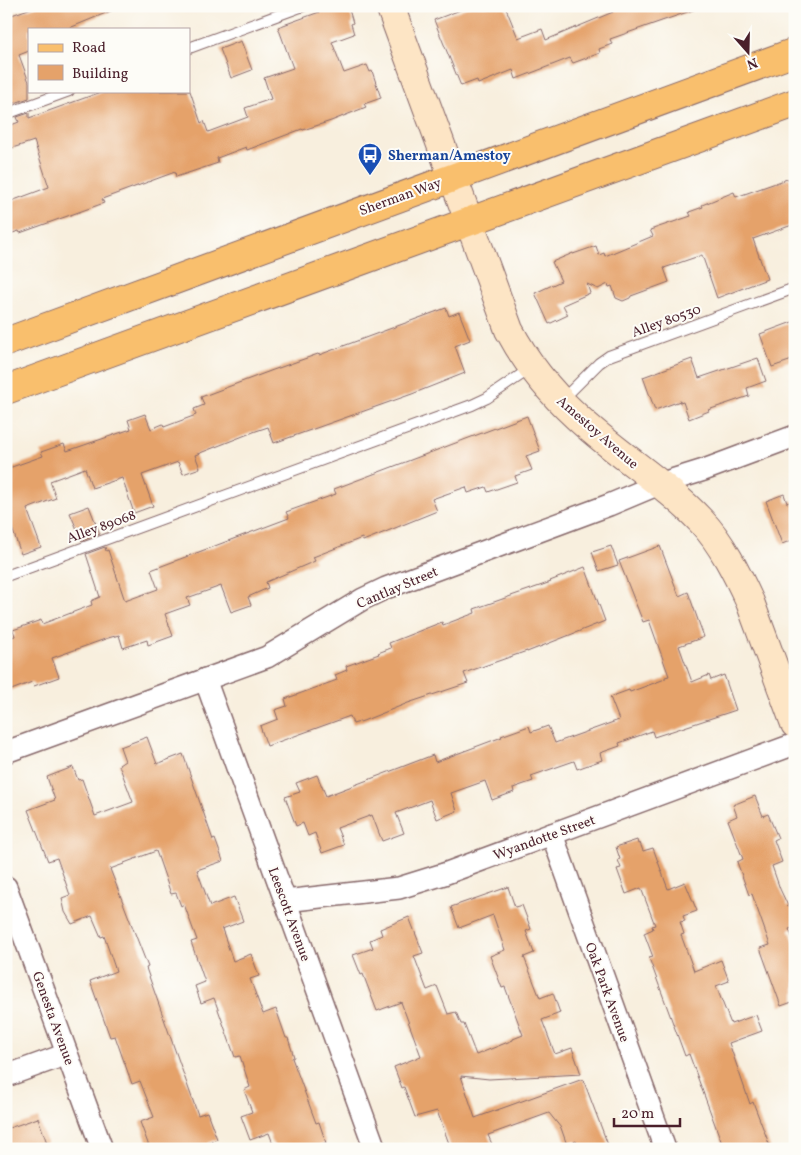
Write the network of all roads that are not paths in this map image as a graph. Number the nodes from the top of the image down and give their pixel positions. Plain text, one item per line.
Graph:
1 (303, 6) edge
2 (398, 8) edge
3 (190, 48) edge
4 (795, 52) edge
5 (66, 92) edge
6 (795, 102) edge
7 (6, 114) edge
8 (453, 177) junction
9 (469, 221) junction
10 (795, 288) edge
11 (6, 342) edge
12 (532, 368) junction
13 (6, 390) edge
14 (561, 402) junction
15 (795, 436) edge
16 (659, 484) junction
17 (6, 576) edge
18 (204, 679) junction
19 (795, 724) edge
20 (795, 744) edge
21 (6, 752) edge
22 (552, 834) junction
23 (6, 887) edge
24 (285, 901) junction
25 (67, 1054) junction
26 (6, 1076) edge
27 (102, 1149) edge
28 (375, 1149) edge
29 (665, 1149) edge

1 - 3 lane
2 - 8 street, Amestoy Avenue
4 - 8 main road, Sherman Way
5 - 7 lane
6 - 9 main road
8 - 9 street, Amestoy Avenue
8 - 11 main road, Sherman Way
9 - 12 street, Amestoy Avenue
9 - 13 main road
10 - 14 lane, Alley 80530
12 - 14 street, Amestoy Avenue
12 - 17 lane, Alley 89068
14 - 16 street, Amestoy Avenue
15 - 16 street, Cantlay Street
16 - 18 street, Cantlay Street
16 - 19 street, Amestoy Avenue
18 - 21 street, Cantlay Street
18 - 24 street, Leescott Avenue
20 - 22 street, Wyandotte Street
22 - 24 street, Wyandotte Street
22 - 29 street, Oak Park Avenue
23 - 25 street, Genesta Avenue
24 - 28 street, Leescott Avenue
25 - 26 street
25 - 27 street, Genesta Avenue

